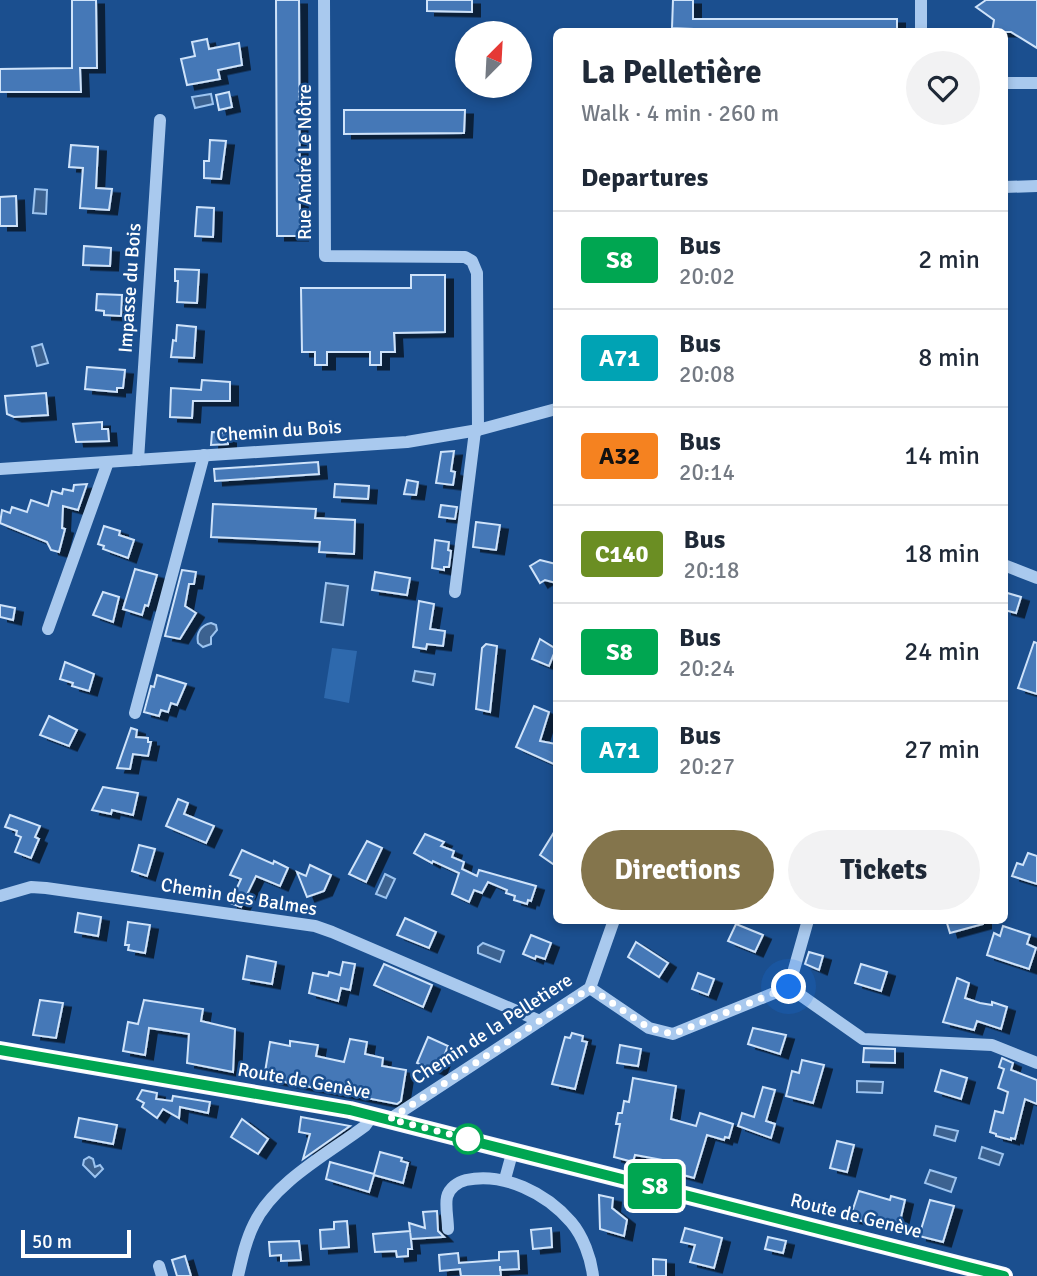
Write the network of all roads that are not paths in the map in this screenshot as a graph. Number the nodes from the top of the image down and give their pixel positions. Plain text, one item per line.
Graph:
1 (324, 0) edge
2 (921, 0) edge
3 (921, 28) edge
4 (1008, 83) edge
5 (1037, 83) edge
6 (160, 120) dead end
7 (1008, 187) edge
8 (1037, 187) edge
9 (553, 410) edge
10 (477, 430) junction
11 (204, 455) junction
12 (138, 460) junction
13 (108, 462) junction
14 (0, 469) edge
15 (1008, 567) edge
16 (1037, 578) edge
17 (455, 592) dead end
18 (48, 629) dead end
19 (135, 713) dead end
20 (0, 896) edge
21 (613, 924) edge
22 (807, 924) edge
23 (789, 987) junction
24 (590, 988) junction
25 (540, 1021) junction
26 (0, 1049) edge
27 (1037, 1063) edge
28 (382, 1117) junction
29 (513, 1150) junction
30 (505, 1179) junction
31 (448, 1229) dead end
32 (982, 1273) edge
33 (237, 1276) edge
34 (593, 1276) edge
35 (1004, 1276) edge

1 - 10 street, Rue André Le Nôtre
2 - 3 street
4 - 5 street
6 - 12 street, Impasse du Bois
7 - 8 street
9 - 10 street, Chemin du Bois
10 - 11 street, Chemin du Bois
10 - 17 street
11 - 12 street, Chemin du Bois
11 - 19 street
12 - 13 street, Chemin du Bois
13 - 14 street, Chemin du Bois
13 - 18 street
15 - 16 street
20 - 25 street, Chemin des Balmes
21 - 24 street, Chemin de la Pelletiere
22 - 23 street
23 - 24 street
23 - 27 street
24 - 25 street, Chemin de la Pelletiere
25 - 28 street, Chemin de la Pelletiere
26 - 28 main road, Route de Genève
28 - 29 main road, Route de Genève
28 - 33 street, Chemin de la Pelletiere
29 - 30 street
29 - 32 main road, Route de Genève
30 - 31 street
30 - 34 street
32 - 35 main road, Route de Genève

